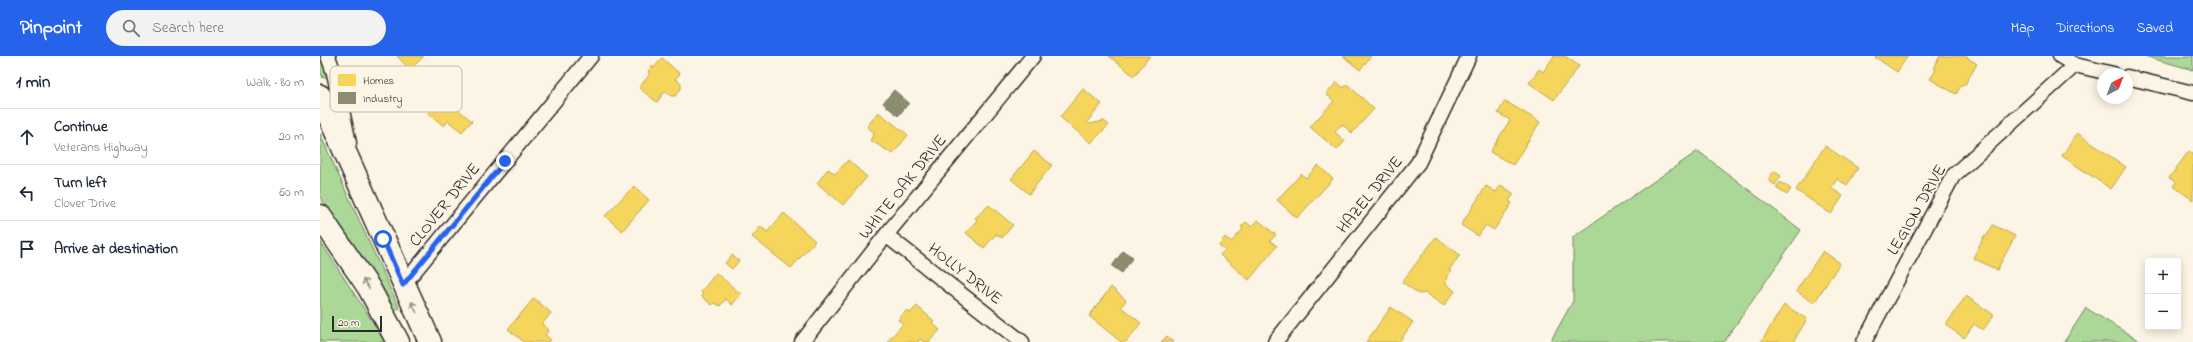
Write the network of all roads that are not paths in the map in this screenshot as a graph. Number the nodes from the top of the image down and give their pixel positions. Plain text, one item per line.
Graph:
1 (328, 56) edge
2 (590, 56) edge
3 (1033, 56) edge
4 (1469, 56) edge
5 (2060, 56) edge
6 (2075, 65) junction
7 (332, 66) edge
8 (2097, 70) edge
9 (2133, 78) edge
10 (2193, 93) edge
11 (320, 96) edge
12 (343, 112) edge
13 (358, 183) junction
14 (320, 216) edge
15 (886, 235) junction
16 (403, 285) junction
17 (398, 342) edge
18 (430, 342) edge
19 (802, 342) edge
20 (1022, 342) edge
21 (1275, 342) edge
22 (1864, 342) edge

1 - 7 street
2 - 16 street, CLOVER DRIVE
3 - 15 street, WHITE OAK DRIVE
4 - 21 street, HAZEL DRIVE
5 - 6 street
6 - 8 street
6 - 22 street, LEGION DRIVE
9 - 10 street
11 - 13 main road
12 - 13 street
13 - 16 main road
17 -> 14 main road
15 - 19 street, WHITE OAK DRIVE
15 - 20 street, HOLLY DRIVE
18 -> 16 main road

